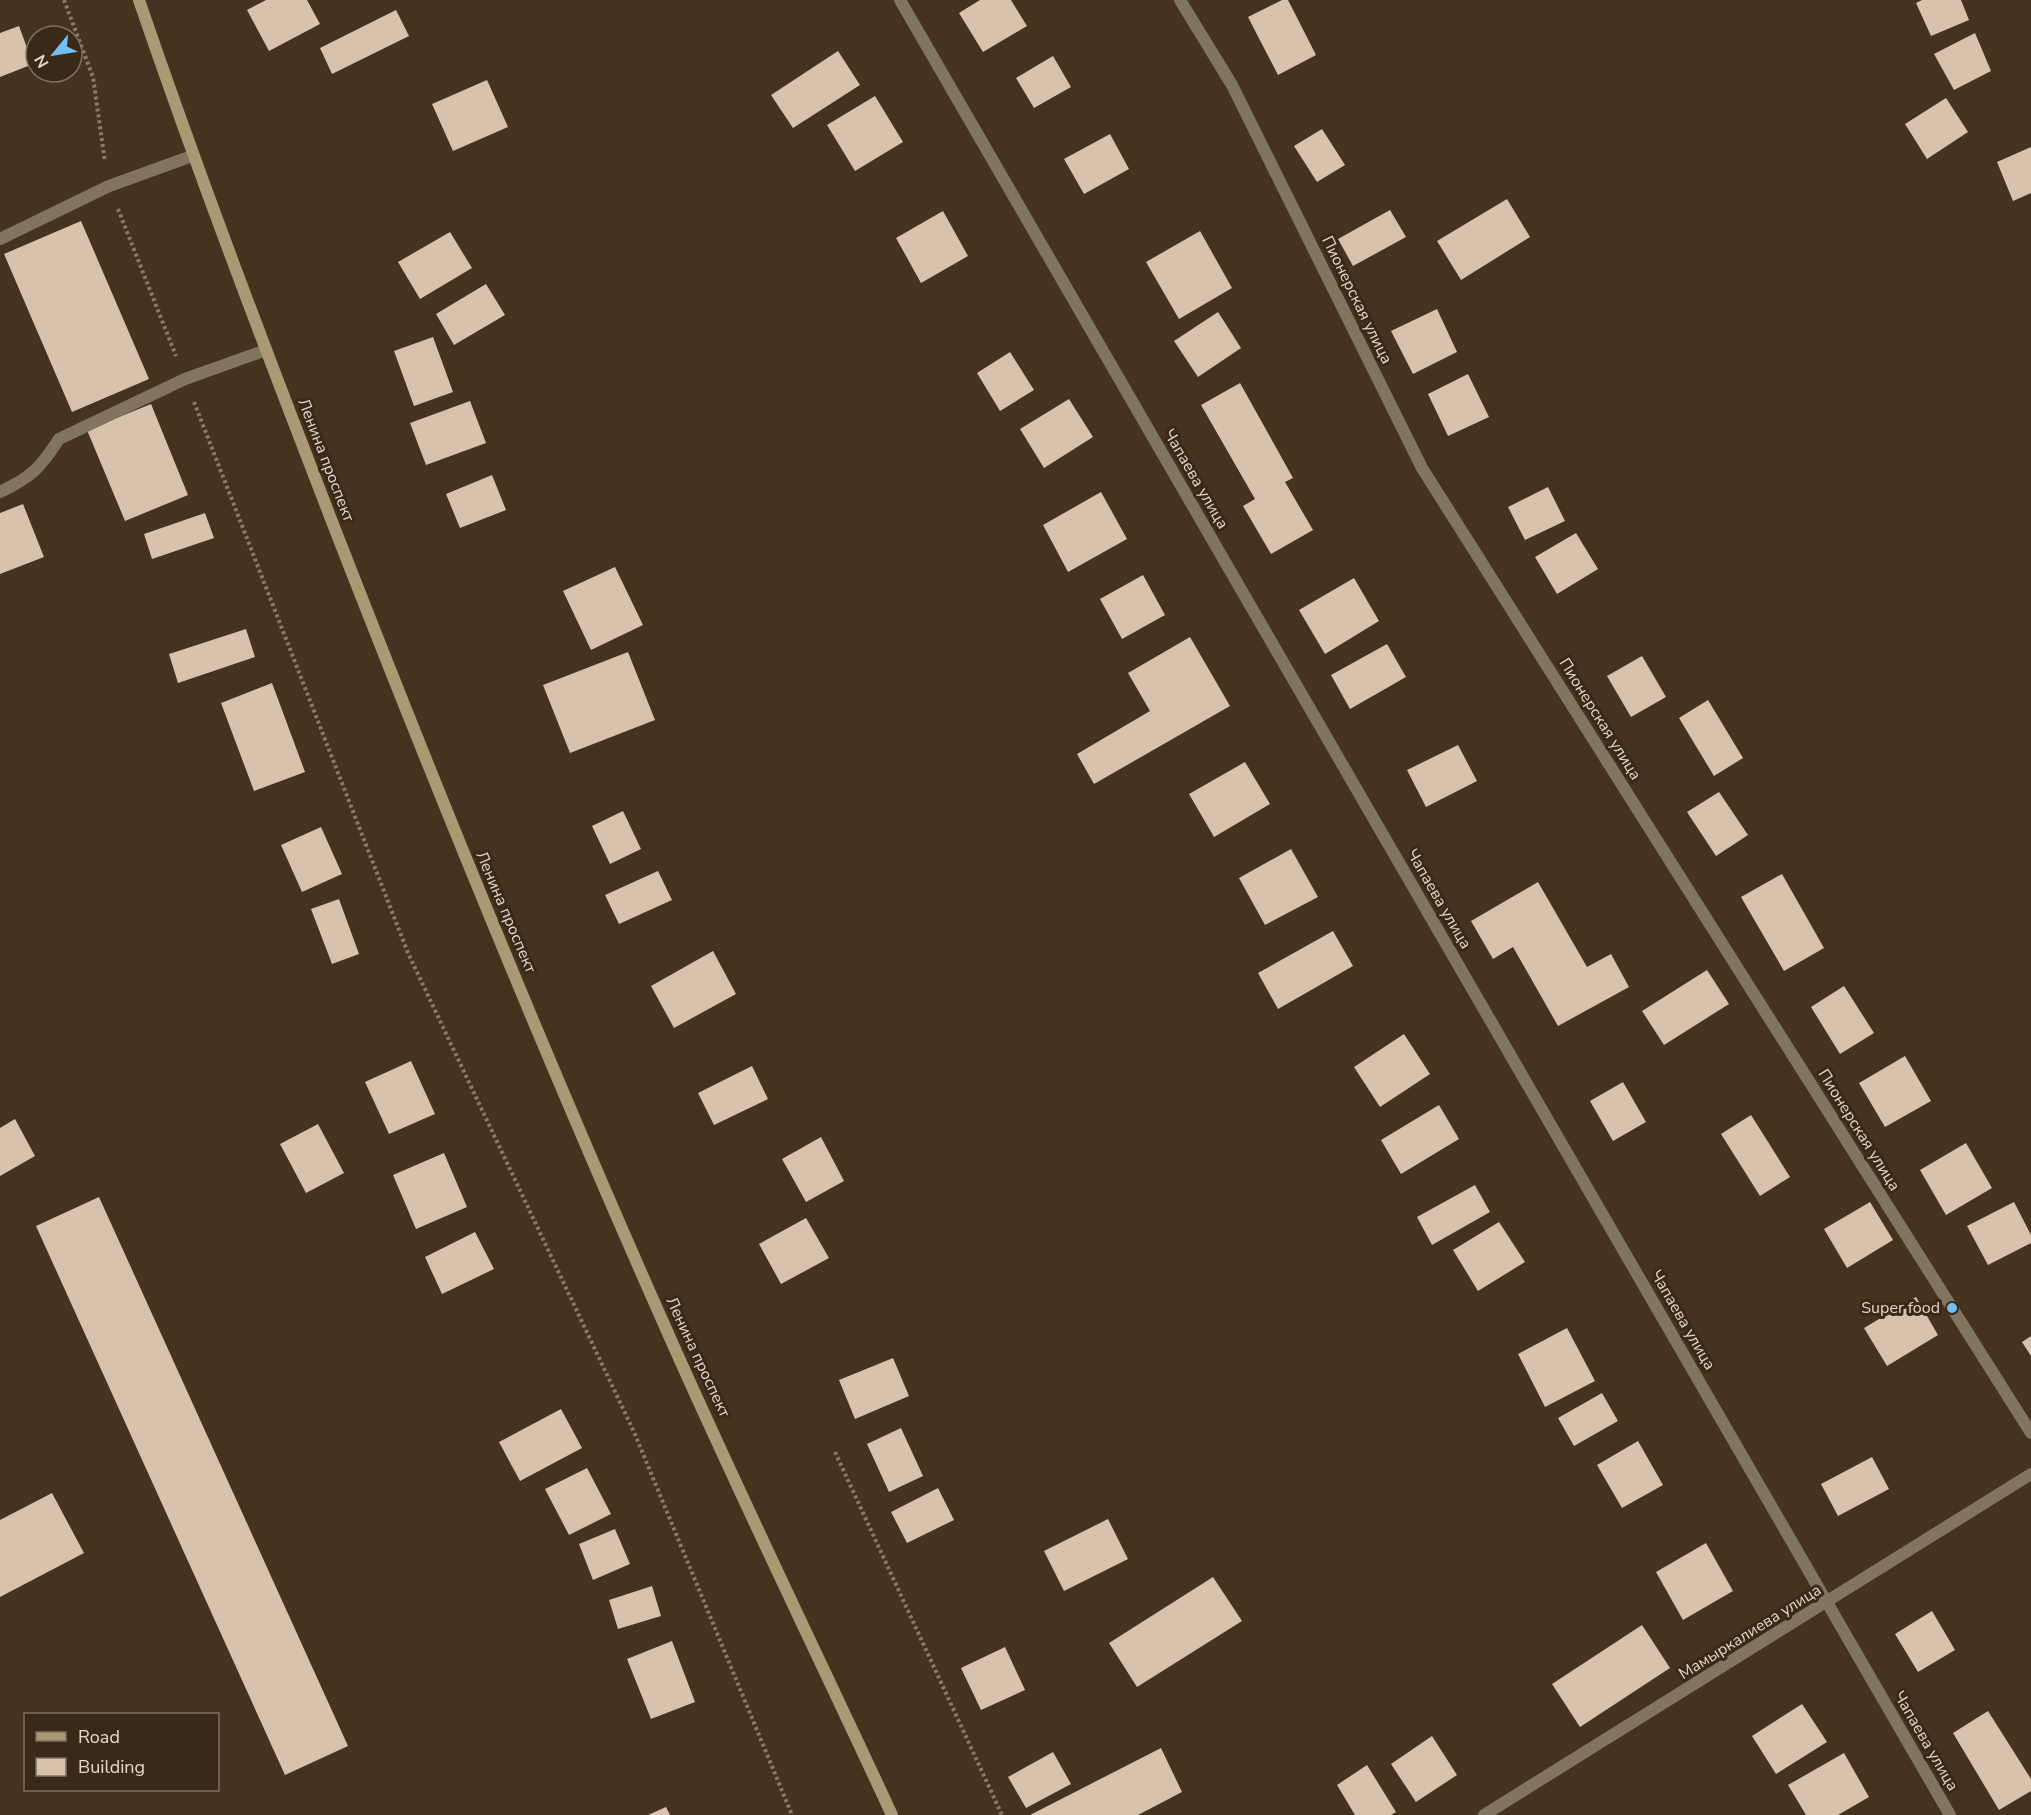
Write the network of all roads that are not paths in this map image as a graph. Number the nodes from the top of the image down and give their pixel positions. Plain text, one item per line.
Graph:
1 (138, 0) edge
2 (900, 0) edge
3 (1180, 0) edge
4 (192, 156) junction
5 (0, 239) edge
6 (266, 350) junction
7 (0, 492) edge
8 (2031, 1433) edge
9 (2031, 1474) edge
10 (1828, 1603) junction
11 (892, 1815) edge
12 (1484, 1815) edge
13 (1950, 1815) edge

1 - 4 main road, Ленина проспект
2 - 10 street, Чапаева улица
3 - 8 street, Пионерская улица
4 - 5 street
4 - 6 main road, Ленина проспект
6 - 7 street
6 - 11 main road, Ленина проспект
9 - 10 street, Мамыркалиева улица
10 - 12 street, Мамыркалиева улица
10 - 13 street, Чапаева улица

